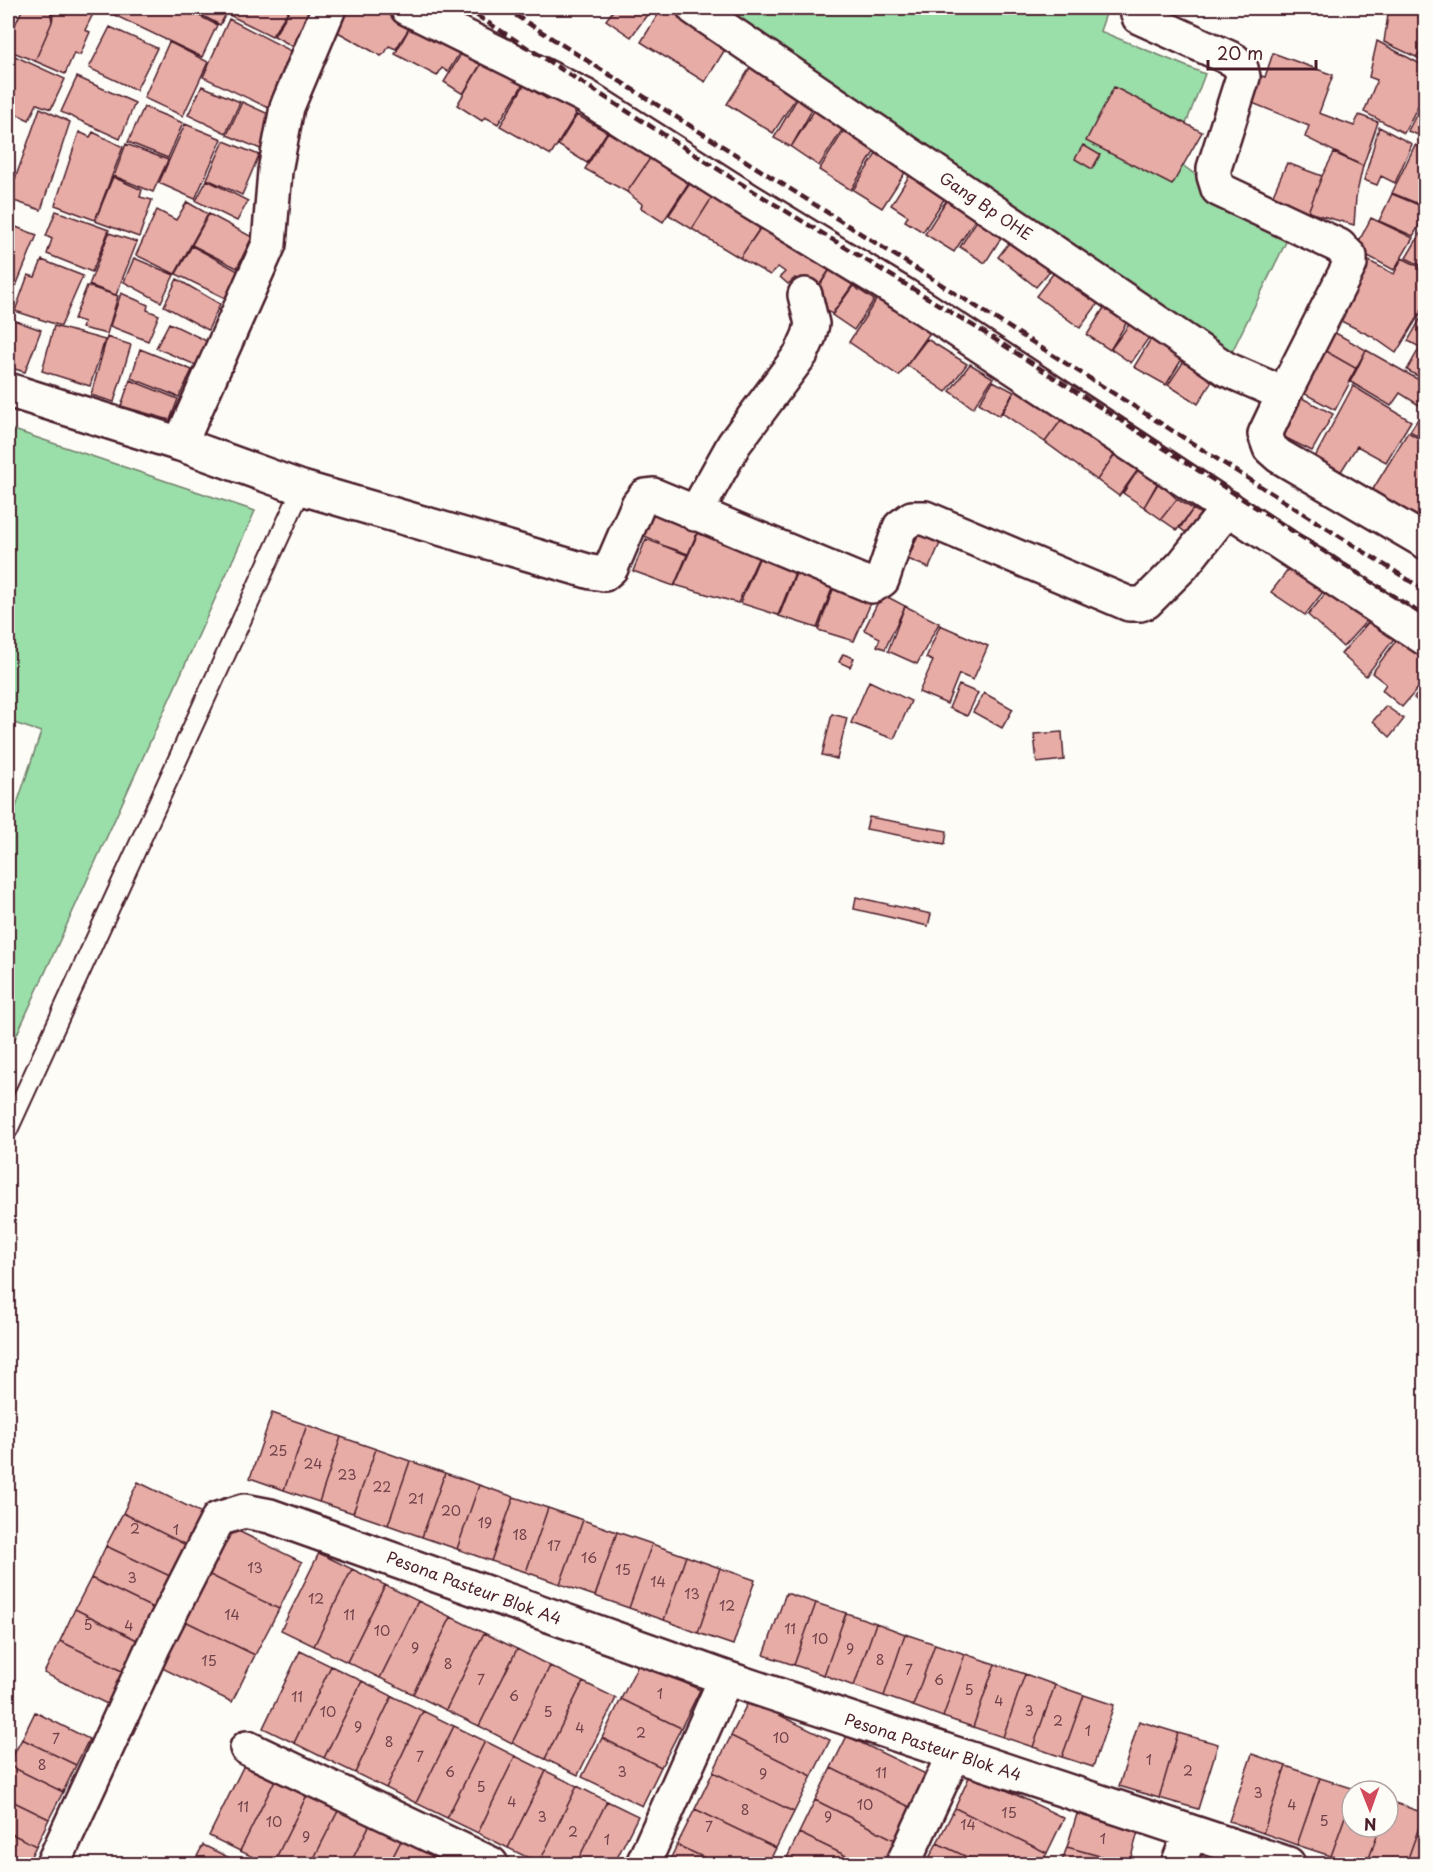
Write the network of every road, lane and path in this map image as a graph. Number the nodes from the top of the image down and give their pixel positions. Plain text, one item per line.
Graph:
1 (329, 8) edge
2 (407, 8) edge
3 (693, 8) edge
4 (1137, 8) edge
5 (805, 295) dead end
6 (8, 390) edge
7 (1284, 394) junction
8 (180, 444) junction
9 (302, 488) junction
10 (1228, 508) junction
11 (695, 514) junction
12 (1425, 542) edge
13 (1425, 639) edge
14 (8, 1130) edge
15 (726, 1678) junction
16 (247, 1748) dead end
17 (954, 1754) junction
18 (1191, 1832) junction
19 (53, 1864) edge
20 (491, 1864) edge
21 (643, 1864) edge
22 (903, 1864) edge
23 (1178, 1864) edge
24 (1288, 1864) edge

1 - 8 street
2 - 10 street
3 - 7 street, Gang Bp OHE
4 - 7 street
5 - 11 street
6 - 8 street
7 - 12 street
8 - 9 street
9 - 11 street
9 - 14 lane
10 - 11 street
10 - 13 street
15 - 17 street, Pesona Pasteur Blok A4
15 - 19 street, Pesona Pasteur Blok A4
15 - 21 street
16 - 20 street
17 - 18 street, Pesona Pasteur Blok A4
17 - 22 street
18 - 23 street
18 - 24 street, Pesona Pasteur Blok A4

